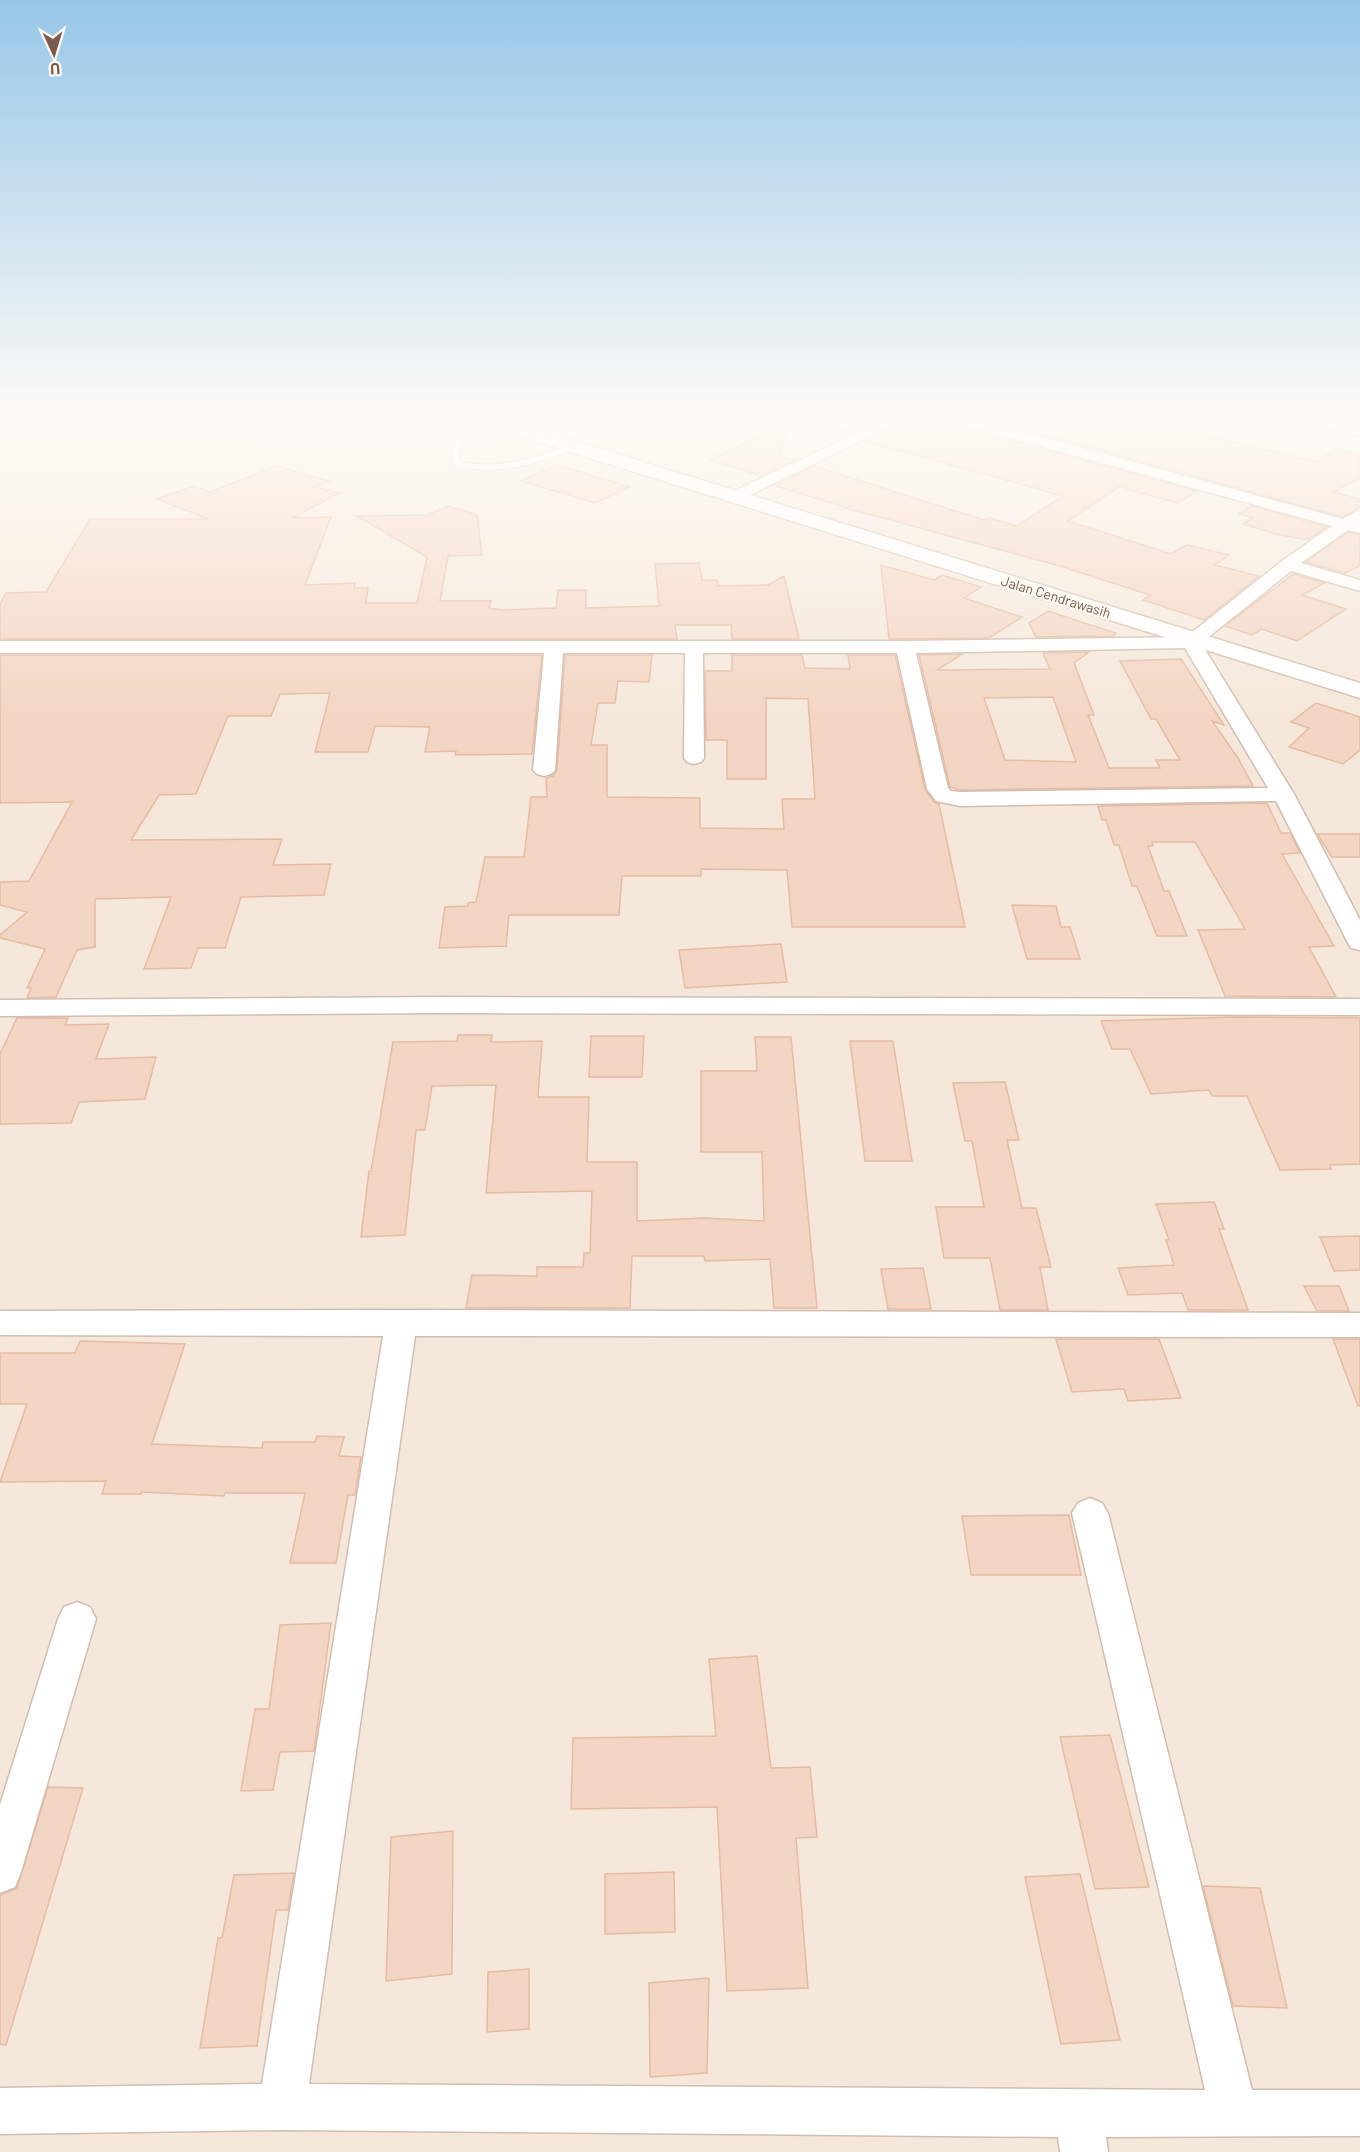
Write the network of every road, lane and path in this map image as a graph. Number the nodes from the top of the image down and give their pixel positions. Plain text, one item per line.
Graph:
1 (810, 517) edge
2 (1338, 517) edge
3 (1356, 522) edge
4 (1288, 565) junction
5 (1360, 586) edge
6 (1196, 638) junction
7 (554, 646) junction
8 (694, 646) junction
9 (0, 647) edge
10 (905, 647) junction
11 (1360, 683) edge
12 (1360, 691) edge
13 (694, 758) dead end
14 (544, 770) dead end
15 (1284, 794) junction
16 (1360, 943) edge
17 (1360, 1006) edge
18 (0, 1008) edge
19 (401, 1322) junction
20 (0, 1323) edge
21 (1360, 1325) edge
22 (1090, 1513) dead end
23 (76, 1619) dead end
24 (0, 1872) edge
25 (282, 2107) junction
26 (0, 2110) edge
27 (1234, 2113) junction
28 (1360, 2113) edge
29 (1081, 2133) edge

1 - 6 main road, Jalan Cendrawasih
2 - 3 street
3 - 4 street
4 - 5 street
4 - 6 street
6 - 10 street
6 - 11 main road, Jalan Cendrawasih
6 - 12 main road, Jalan Cendrawasih
6 - 15 street
7 - 8 street
7 - 9 street
7 - 14 street
8 - 10 street
8 - 13 street
10 - 15 street
15 - 16 street
17 - 18 street
19 - 20 street
19 - 21 street
19 - 25 street
22 - 27 street
23 - 24 street
25 - 26 street
25 - 29 street
27 - 28 street
27 - 29 street

